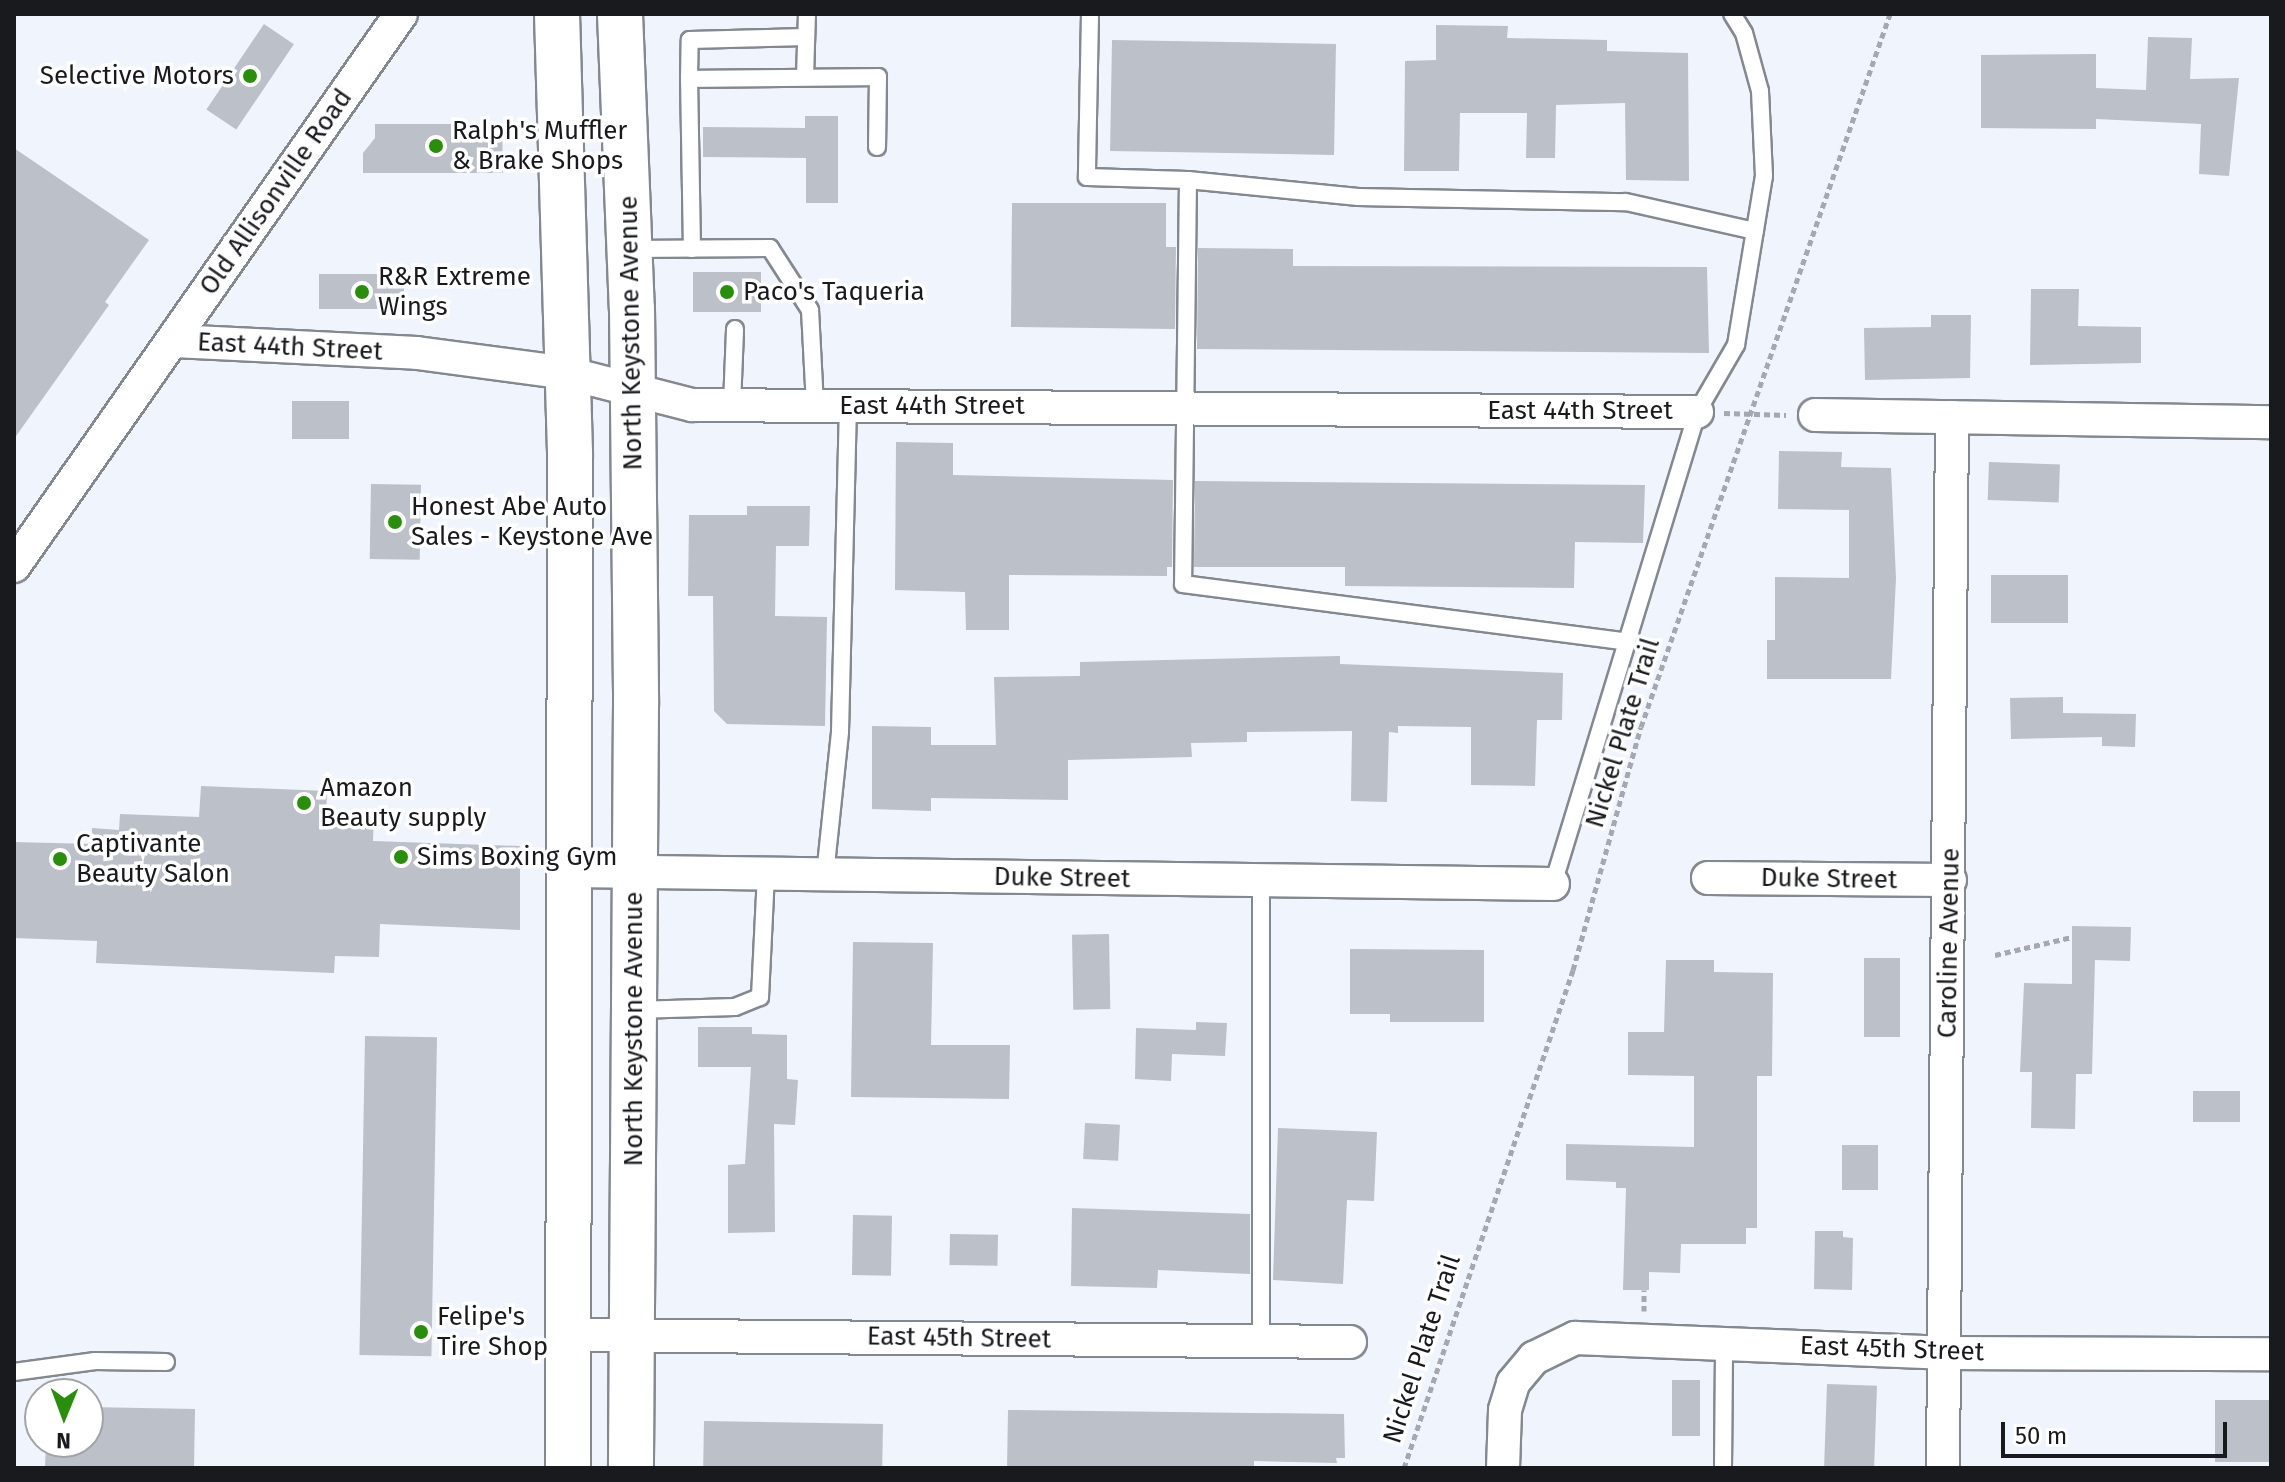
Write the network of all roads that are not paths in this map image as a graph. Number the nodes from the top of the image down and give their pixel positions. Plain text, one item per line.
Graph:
1 (401, 14) edge
2 (557, 14) edge
3 (620, 14) edge
4 (807, 14) edge
5 (1090, 14) edge
6 (1732, 14) edge
7 (806, 37) junction
8 (805, 77) junction
9 (689, 79) junction
10 (877, 147) dead end
11 (1188, 180) junction
12 (1755, 231) junction
13 (630, 249) junction
14 (692, 249) junction
15 (735, 329) dead end
16 (174, 341) junction
17 (567, 373) junction
18 (633, 391) junction
19 (732, 405) junction
20 (815, 405) junction
21 (848, 405) junction
22 (1182, 408) junction
23 (1697, 412) junction
24 (1815, 415) road end
25 (1952, 417) junction
26 (2271, 422) edge
27 (14, 566) edge
28 (1627, 642) junction
29 (571, 871) junction
30 (635, 873) junction
31 (766, 874) junction
32 (825, 875) junction
33 (1708, 878) dead end
34 (1261, 880) junction
35 (1950, 880) junction
36 (1553, 884) joint
37 (634, 1010) junction
38 (568, 1335) junction
39 (632, 1335) junction
40 (1261, 1342) junction
41 (1350, 1342) dead end
42 (1724, 1342) junction
43 (1943, 1353) junction
44 (2271, 1354) edge
45 (166, 1362) dead end
46 (14, 1372) edge
47 (568, 1468) edge
48 (631, 1468) edge
49 (1503, 1468) edge
50 (1723, 1468) edge
51 (1943, 1468) edge

1 - 16 street, Old Allisonville Road
2 - 17 main road
3 - 13 main road, North Keystone Avenue
4 - 7 lane
5 - 11 lane
6 - 12 lane
7 - 8 lane
7 - 9 lane
8 - 9 lane
8 - 10 lane
9 - 14 lane
11 - 12 lane
11 - 22 lane
12 - 23 lane
13 - 14 lane
13 - 18 main road, North Keystone Avenue
14 - 20 lane
15 - 19 lane
16 - 17 street, East 44th Street
16 - 27 street, Old Allisonville Road
17 - 18 street, East 44th Street
17 - 29 main road
18 - 19 street, East 44th Street
18 - 30 main road, North Keystone Avenue
19 - 20 street, East 44th Street
20 - 21 street, East 44th Street
21 - 22 street, East 44th Street
21 - 32 lane
22 - 23 street, East 44th Street
22 - 28 lane
23 - 28 lane
24 - 25 street
25 - 26 street
25 - 35 street, Caroline Avenue
28 - 36 lane
29 - 30 street, Duke Street
29 - 38 main road
30 - 31 street, Duke Street
30 - 37 main road, North Keystone Avenue
31 - 32 street, Duke Street
31 - 37 lane
32 - 34 street, Duke Street
33 - 35 street, Duke Street
34 - 36 street, Duke Street
34 - 40 lane
35 - 43 street, Caroline Avenue
37 - 39 main road, North Keystone Avenue
38 - 39 street, East 45th Street
38 - 47 main road
39 - 40 street, East 45th Street
39 - 48 main road, North Keystone Avenue
40 - 41 street, East 45th Street
42 - 43 street, East 45th Street
42 - 49 street, East 45th Street
42 - 50 lane
43 - 44 street, East 45th Street
43 - 51 street, Caroline Avenue
45 - 46 lane

